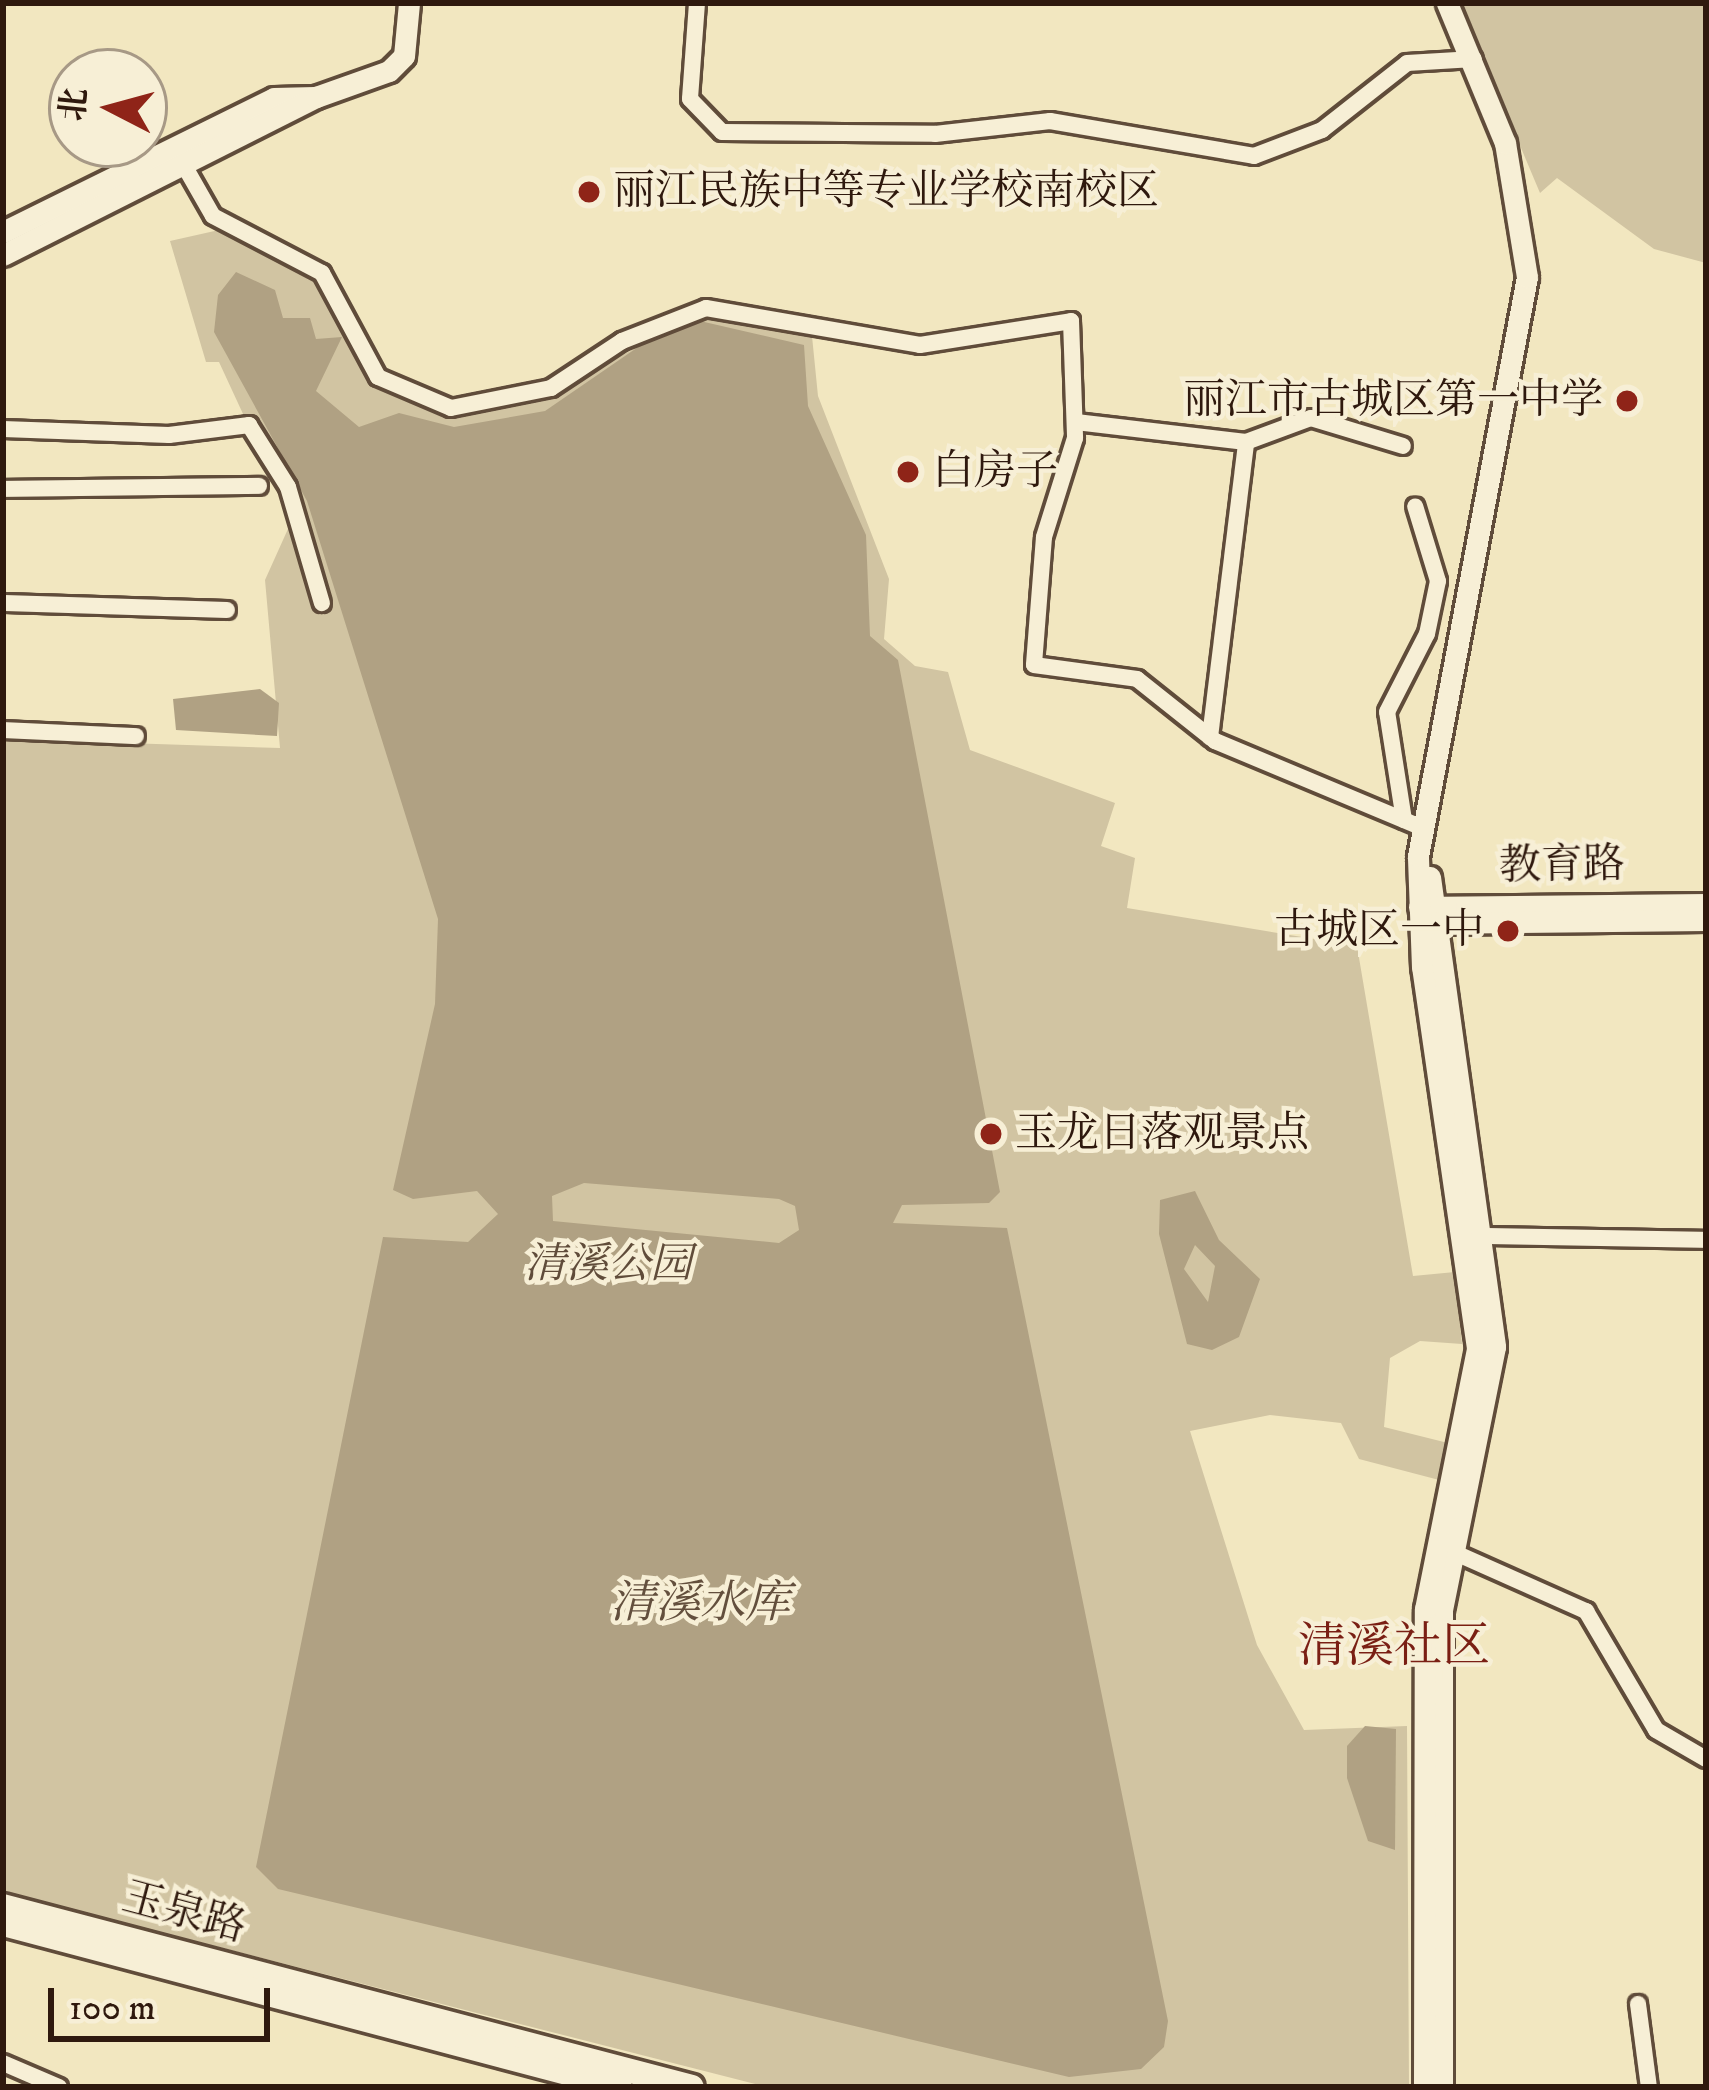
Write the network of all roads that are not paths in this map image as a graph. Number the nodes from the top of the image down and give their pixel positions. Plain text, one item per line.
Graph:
1 (410, 3) edge
2 (697, 3) edge
3 (1447, 3) edge
4 (1474, 59) junction
5 (316, 97) junction
6 (185, 167) junction
7 (3, 232) edge
8 (3, 255) edge
9 (1076, 422) junction
10 (3, 429) edge
11 (1246, 442) junction
12 (1403, 446) dead end
13 (259, 486) dead end
14 (3, 489) edge
15 (1415, 506) dead end
16 (3, 603) edge
17 (322, 603) dead end
18 (227, 610) dead end
19 (1433, 614) junction
20 (1459, 621) junction
21 (3, 730) edge
22 (136, 736) dead end
23 (1210, 737) junction
24 (1425, 799) junction
25 (1412, 824) junction
26 (1706, 904) edge
27 (1426, 915) junction
28 (1706, 920) edge
29 (1481, 1236) junction
30 (1706, 1240) edge
31 (1451, 1551) junction
32 (1706, 1759) edge
33 (3, 1906) edge
34 (3, 1924) edge
35 (1638, 2004) dead end
36 (3, 2063) edge
37 (59, 2087) edge
38 (620, 2087) edge
39 (692, 2087) edge
40 (1424, 2087) edge
41 (1442, 2087) edge
42 (1649, 2087) edge

1 - 5 street
2 - 4 street
3 - 4 street
4 - 20 street
5 - 6 street
5 - 7 street
6 - 8 street
6 - 9 street
9 - 11 street
9 - 23 street
10 - 17 street
11 - 12 street
11 - 23 street
13 - 14 street
15 - 19 street
16 - 18 street
19 - 20 street
19 - 25 street
20 - 24 street
21 - 22 street
23 - 25 street
24 - 25 street
24 - 27 street
25 - 27 street
26 - 27 street, 教育路
27 - 28 street, 教育路
27 - 29 street
27 - 40 street
29 - 30 street
29 - 31 street
31 - 32 street
31 - 41 street
33 - 39 main road, 玉泉路
34 - 38 main road, 玉泉路
35 - 42 street
36 - 37 street

